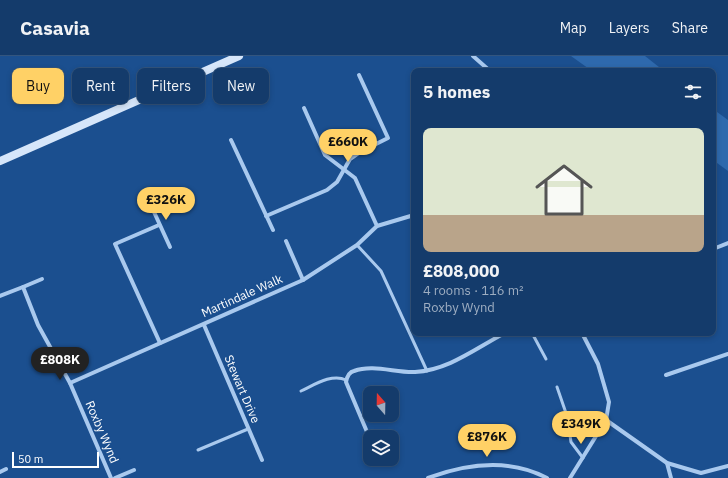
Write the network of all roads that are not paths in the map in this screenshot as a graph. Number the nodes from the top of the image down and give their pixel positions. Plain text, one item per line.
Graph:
1 (239, 56) edge
2 (473, 56) edge
3 (487, 68) edge
4 (359, 75) dead end
5 (304, 108) dead end
6 (231, 140) dead end
7 (0, 161) edge
8 (345, 171) junction
9 (149, 201) dead end
10 (266, 216) junction
11 (411, 216) edge
12 (160, 225) junction
13 (377, 226) junction
14 (273, 230) dead end
15 (286, 241) dead end
16 (728, 243) edge
17 (357, 245) junction
18 (170, 247) dead end
19 (716, 248) edge
20 (42, 279) dead end
21 (303, 280) junction
22 (23, 287) junction
23 (0, 296) edge
24 (204, 325) junction
25 (500, 336) edge
26 (534, 336) edge
27 (584, 336) edge
28 (160, 343) junction
29 (728, 354) edge
30 (546, 358) dead end
31 (427, 371) junction
32 (666, 375) dead end
33 (346, 380) junction
34 (70, 383) junction
35 (557, 387) dead end
36 (301, 391) dead end
37 (606, 420) junction
38 (248, 429) junction
39 (367, 430) edge
40 (198, 450) dead end
41 (583, 458) junction
42 (262, 460) dead end
43 (667, 463) junction
44 (728, 466) edge
45 (6, 469) dead end
46 (134, 470) dead end
47 (0, 472) edge
48 (111, 478) edge
49 (115, 478) edge
50 (428, 478) edge
51 (547, 478) edge
52 (570, 478) edge
53 (671, 478) edge

1 - 7 street
2 - 3 street
4 - 8 street
5 - 8 street
6 - 10 street
8 - 10 street
8 - 13 street
9 - 12 street
10 - 14 street
11 - 13 street, Martindale Walk
12 - 18 street
12 - 28 street
13 - 17 street, Martindale Walk
15 - 21 street
16 - 19 street
17 - 21 street, Martindale Walk
17 - 31 lane
20 - 22 street
21 - 24 street, Martindale Walk
22 - 23 street
22 - 34 street, Roxby Wynd
24 - 28 street, Martindale Walk
24 - 38 street, Stewart Drive
25 - 31 street
26 - 30 lane
27 - 37 street
28 - 34 street, Martindale Walk
29 - 32 street
31 - 33 street
33 - 36 lane
33 - 39 street
34 - 48 street, Roxby Wynd
35 - 41 lane
37 - 41 street
37 - 43 street
38 - 40 lane
38 - 42 street, Stewart Drive
41 - 52 street
43 - 44 street
43 - 53 street
45 - 47 street
46 - 49 street
50 - 51 street

